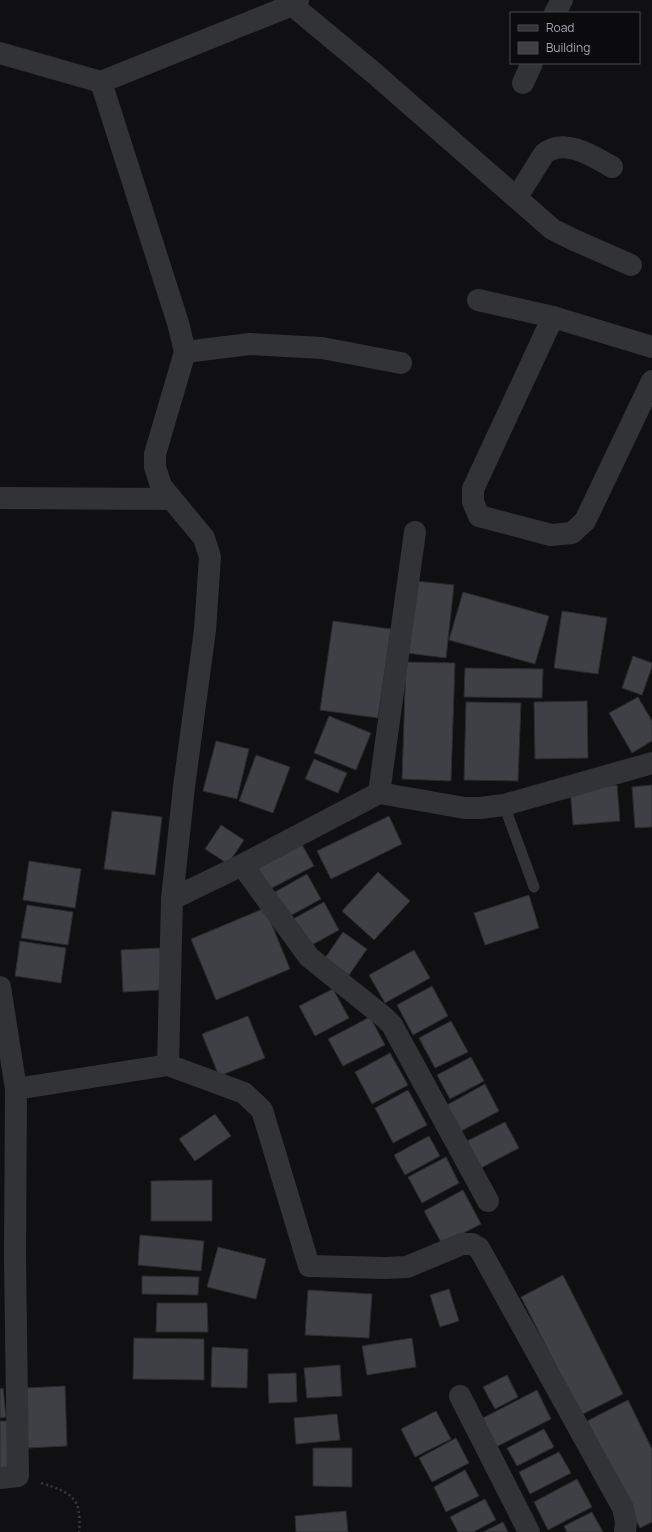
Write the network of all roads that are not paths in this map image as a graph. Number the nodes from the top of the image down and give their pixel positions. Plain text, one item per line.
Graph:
1 (562, 0) edge
2 (295, 2) edge
3 (556, 12) edge
4 (0, 53) edge
5 (532, 64) edge
6 (102, 82) junction
7 (523, 83) dead end
8 (612, 166) dead end
9 (517, 198) junction
10 (631, 265) dead end
11 (478, 300) dead end
12 (553, 316) junction
13 (652, 347) edge
14 (185, 352) junction
15 (401, 363) dead end
16 (652, 381) edge
17 (0, 498) edge
18 (171, 499) junction
19 (415, 532) dead end
20 (652, 763) edge
21 (379, 792) junction
22 (504, 805) junction
23 (242, 865) junction
24 (534, 887) dead end
25 (172, 899) junction
26 (0, 987) edge
27 (168, 1065) junction
28 (16, 1089) junction
29 (488, 1200) dead end
30 (460, 1396) dead end
31 (9, 1477) edge
32 (529, 1532) edge
33 (625, 1532) edge

1 - 3 street
2 - 6 street
2 - 9 street
4 - 6 street
5 - 7 street
6 - 14 street
8 - 9 street
9 - 10 street
11 - 12 street
12 - 13 street
12 - 16 street
14 - 15 street
14 - 18 street
17 - 18 street
18 - 25 street
19 - 21 street
20 - 22 street
21 - 22 street
21 - 23 street
22 - 24 lane
23 - 25 street
23 - 29 street
25 - 27 street
26 - 28 street
27 - 28 street
27 - 33 street
28 - 31 street
30 - 32 street

